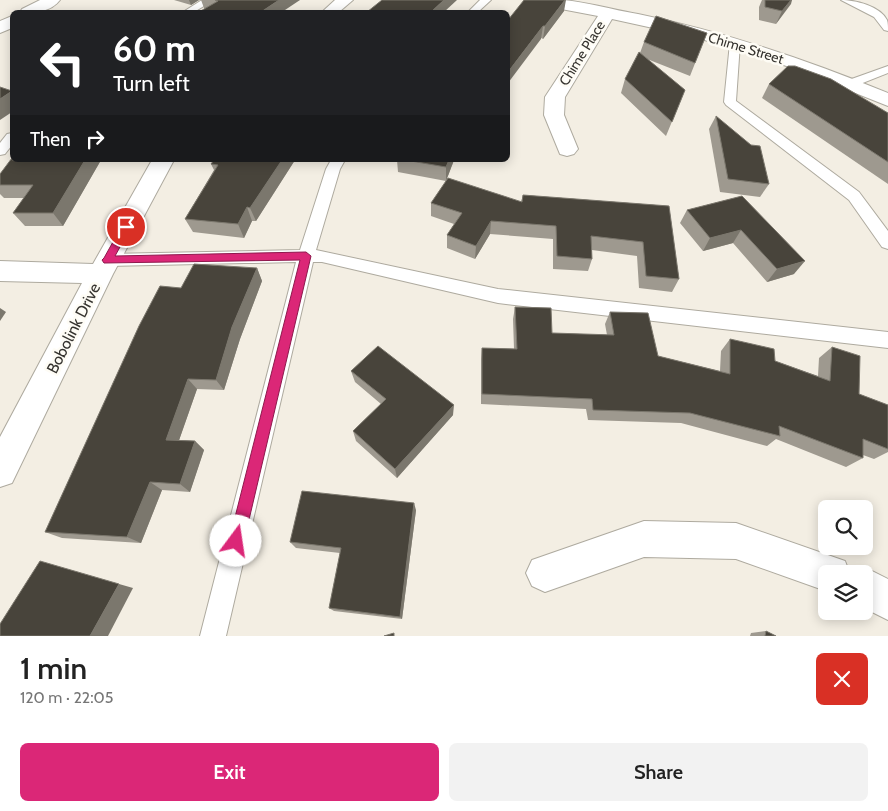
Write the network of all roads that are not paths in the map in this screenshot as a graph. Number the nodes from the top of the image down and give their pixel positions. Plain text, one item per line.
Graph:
1 (52, 0) edge
2 (209, 0) edge
3 (345, 0) edge
4 (486, 0) edge
5 (540, 0) edge
6 (846, 0) edge
7 (32, 10) edge
8 (192, 10) edge
9 (332, 10) edge
10 (475, 10) edge
11 (607, 14) junction
12 (888, 28) edge
13 (735, 43) junction
14 (888, 68) edge
15 (850, 84) junction
16 (888, 100) edge
17 (10, 140) edge
18 (568, 149) dead end
19 (0, 151) edge
20 (162, 162) edge
21 (337, 162) edge
22 (888, 243) edge
23 (306, 256) junction
24 (104, 267) junction
25 (0, 271) edge
26 (888, 340) edge
27 (0, 471) edge
28 (818, 569) edge
29 (545, 573) dead end
30 (873, 592) edge
31 (888, 601) edge
32 (213, 636) edge

1 - 7 street
2 - 8 lane
3 - 9 street
4 - 10 lane
5 - 11 street, Chime Street
6 - 12 lane
11 - 13 street, Chime Street
11 - 18 street, Chime Place
13 - 15 street, Chime Street
13 - 22 lane
14 - 15 lane
15 - 16 street, Chime Street
17 - 19 lane
20 - 24 street, Bobolink Drive
21 - 23 lane
23 - 24 lane
23 - 26 lane
23 - 32 lane
24 - 25 street
24 - 27 street, Bobolink Drive
28 - 29 street
30 - 31 street

